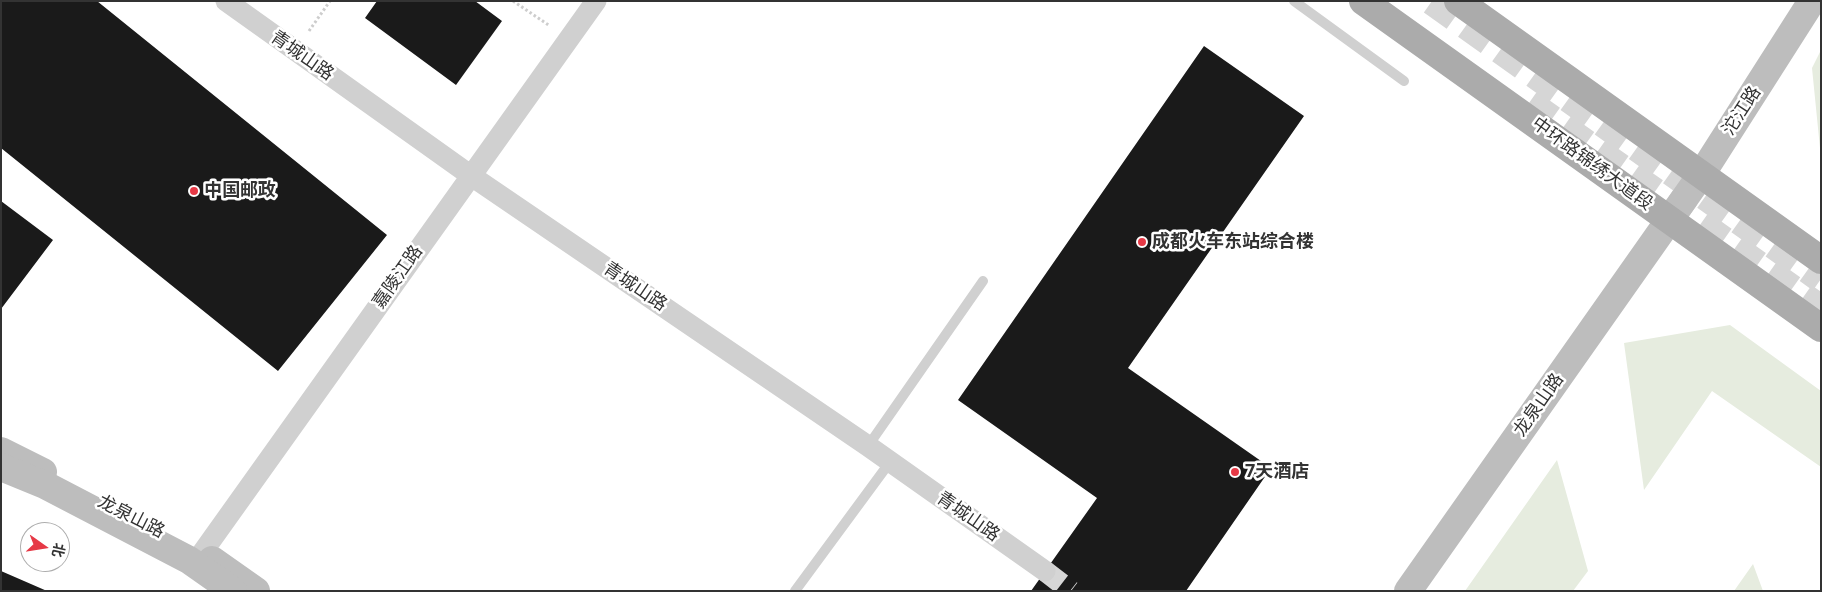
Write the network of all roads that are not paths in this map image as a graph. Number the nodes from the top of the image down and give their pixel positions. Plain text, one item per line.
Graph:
1 (226, 1) edge
2 (596, 1) edge
3 (1294, 1) edge
4 (1363, 1) edge
5 (1458, 1) edge
6 (1812, 1) edge
7 (1404, 81) dead end
8 (470, 175) junction
9 (1701, 175) junction
10 (1669, 220) junction
11 (1821, 260) edge
12 (983, 281) dead end
13 (1821, 328) edge
14 (868, 446) junction
15 (1, 451) edge
16 (890, 462) junction
17 (1, 467) edge
18 (202, 553) junction
19 (1045, 571) tunnel mouth
20 (233, 591) edge
21 (256, 591) edge
22 (795, 591) edge
23 (1408, 591) edge

1 - 8 street, 青城山路
2 - 8 street, 嘉陵江路
3 - 7 lane
4 - 10 main road, 中环路锦绣大道段
5 - 9 main road
6 - 9 street, 沱江路
8 - 14 street, 青城山路
8 - 18 street, 嘉陵江路
9 - 10 street, 沱江路
9 - 11 main road
10 - 13 main road, 中环路锦绣大道段
10 - 23 street, 龙泉山路
12 - 14 lane
14 - 16 street, 青城山路
15 - 18 street, 龙泉山路
16 - 19 street, 青城山路
16 - 22 lane
17 - 20 street, bridge
18 - 21 street, 龙泉山路

